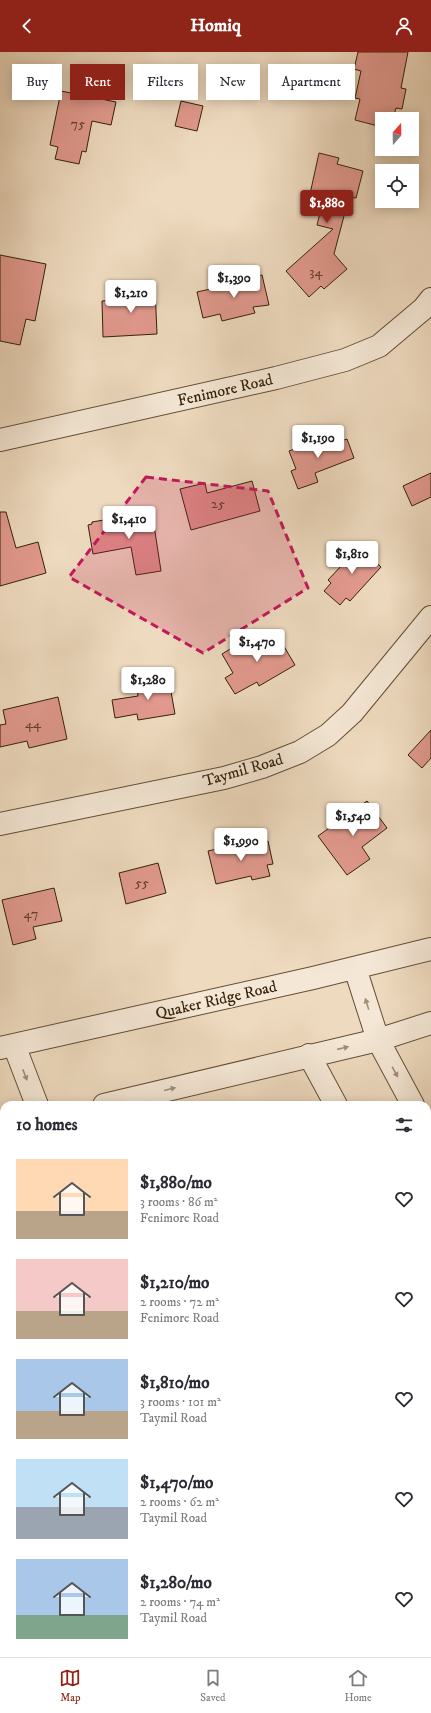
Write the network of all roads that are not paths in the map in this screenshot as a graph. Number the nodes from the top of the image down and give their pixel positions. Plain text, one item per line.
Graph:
1 (431, 299) edge
2 (0, 440) edge
3 (431, 617) edge
4 (0, 824) edge
5 (431, 949) edge
6 (355, 968) junction
7 (431, 1023) edge
8 (378, 1040) junction
9 (7, 1046) edge
10 (309, 1055) junction
11 (35, 1101) edge
12 (120, 1101) edge
13 (334, 1101) edge
14 (411, 1101) edge

1 - 2 street, Fenimore Road
3 - 4 street, Taymil Road
5 - 6 street, Quaker Ridge Road
8 -> 6 street
6 - 9 street, Quaker Ridge Road
7 - 8 street
10 -> 8 street
8 -> 14 street
9 -> 11 street
12 -> 10 street
10 - 13 street

